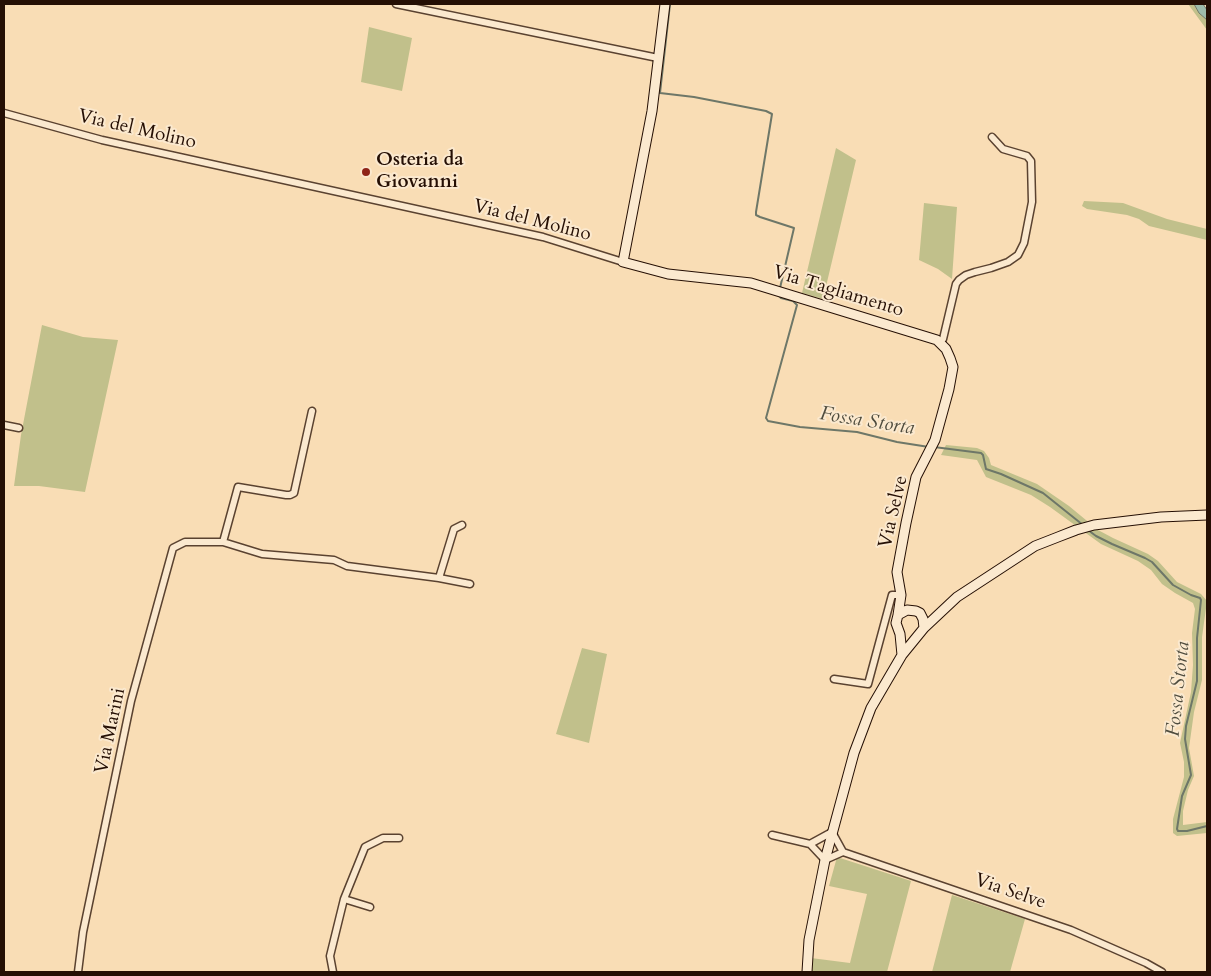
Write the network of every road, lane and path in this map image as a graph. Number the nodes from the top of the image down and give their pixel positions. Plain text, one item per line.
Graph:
1 (396, 4) edge
2 (665, 4) edge
3 (658, 58) junction
4 (4, 113) edge
5 (992, 137) dead end
6 (623, 262) junction
7 (940, 342) junction
8 (312, 411) dead end
9 (4, 425) edge
10 (19, 428) dead end
11 (1207, 515) edge
12 (462, 526) dead end
13 (223, 542) junction
14 (439, 578) junction
15 (470, 584) dead end
16 (901, 595) junction
17 (915, 611) junction
18 (938, 614) junction
19 (898, 615) junction
20 (924, 628) junction
21 (900, 634) junction
22 (917, 637) junction
23 (902, 655) junction
24 (834, 679) dead end
25 (832, 832) junction
26 (772, 835) dead end
27 (399, 838) dead end
28 (810, 844) junction
29 (844, 852) junction
30 (825, 860) junction
31 (344, 899) junction
32 (370, 908) dead end
33 (78, 972) edge
34 (332, 972) edge
35 (807, 972) edge
36 (1162, 972) edge

1 - 3 street
2 - 3 street
3 - 6 street
4 - 6 street, Via del Molino
5 - 7 street
6 - 7 street, Via Tagliamento
7 - 16 street, Via Selve
8 - 13 street
9 - 10 street
11 - 18 street
12 - 14 street
13 - 14 street, Via Marini
13 - 33 street, Via Marini
14 - 15 street, Via Marini
16 - 17 street, Via Selve
16 - 19 street, Via Selve
16 - 24 street
17 - 18 street
17 - 19 street
17 - 20 street, Via Selve
18 - 20 street
19 - 21 street, Via Selve
20 - 22 street
21 - 22 street
21 - 23 street, Via Selve
22 - 23 street
23 - 25 street
25 - 28 street
25 - 29 street
25 - 30 street
26 - 28 street
27 - 31 street
28 - 30 street
29 - 30 street
29 - 36 street, Via Selve
30 - 35 street
31 - 32 street
31 - 34 street

